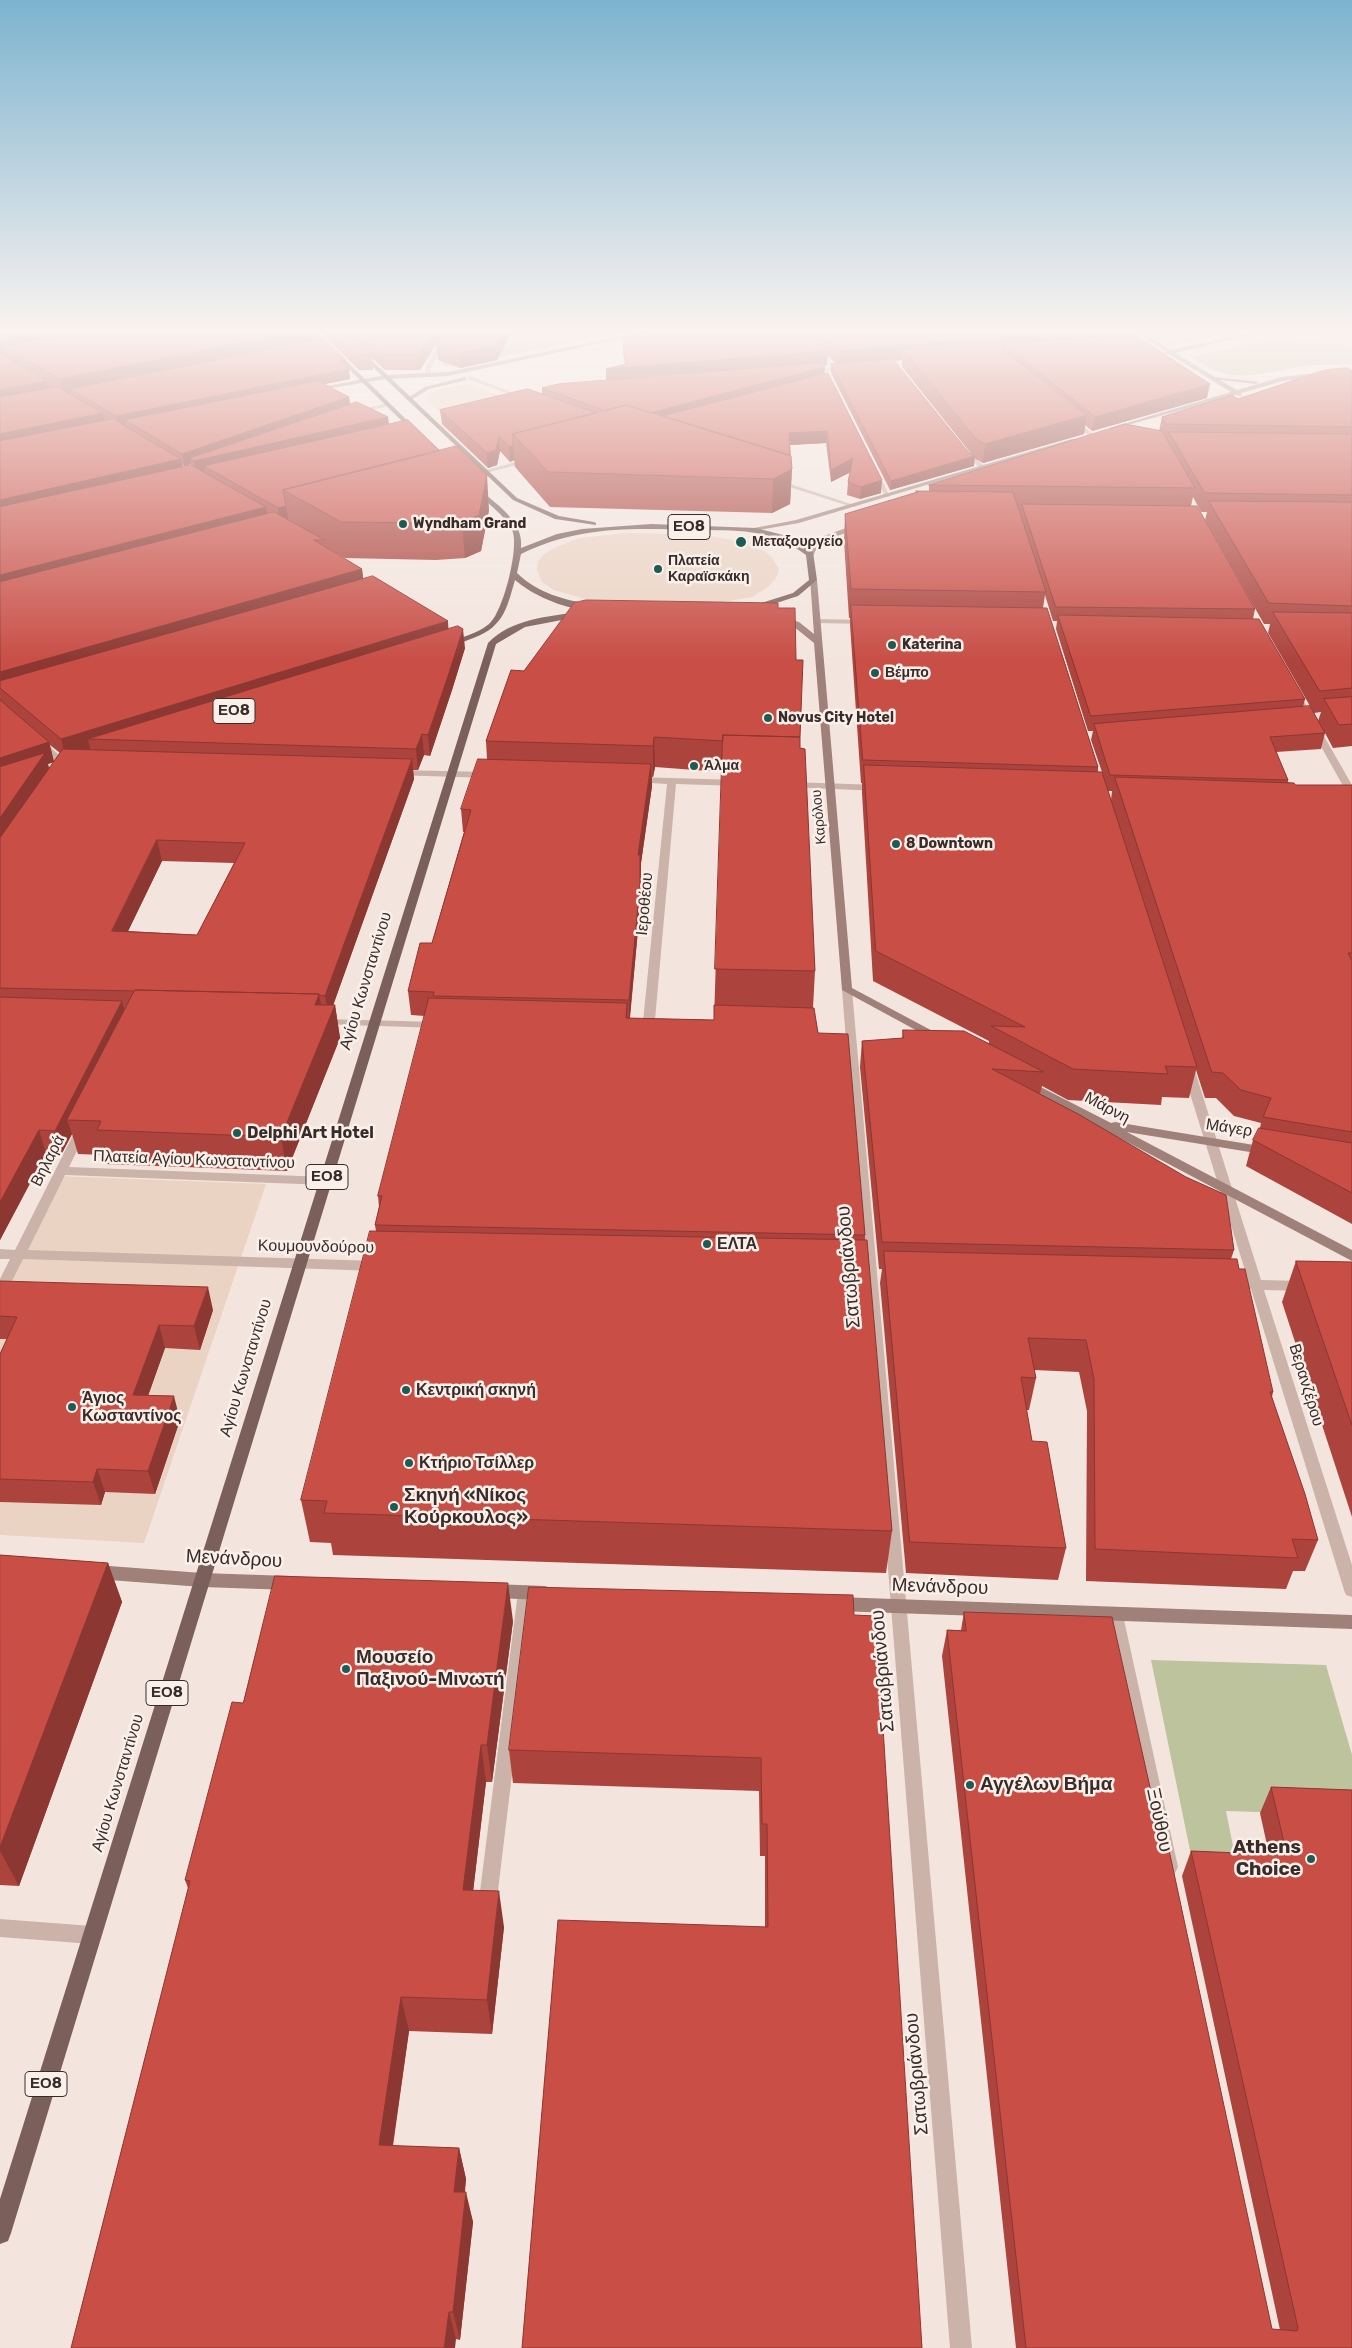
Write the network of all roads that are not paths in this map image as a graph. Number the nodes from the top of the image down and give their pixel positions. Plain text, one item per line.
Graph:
1 (453, 443) edge
2 (1065, 443) edge
3 (960, 445) edge
4 (536, 458) edge
5 (872, 466) edge
6 (982, 467) junction
7 (482, 472) junction
8 (765, 477) edge
9 (471, 484) edge
10 (888, 496) junction
11 (854, 506) junction
12 (871, 522) edge
13 (624, 526) junction
14 (753, 529) junction
15 (516, 554) junction
16 (810, 554) junction
17 (513, 574) junction
18 (813, 580) junction
19 (816, 621) junction
20 (875, 622) edge
21 (455, 630) edge
22 (468, 638) junction
23 (818, 642) junction
24 (439, 647) edge
25 (1292, 686) edge
26 (1314, 717) junction
27 (1300, 718) edge
28 (34, 737) edge
29 (65, 765) edge
30 (382, 772) edge
31 (452, 774) junction
32 (499, 776) edge
33 (624, 780) edge
34 (672, 781) junction
35 (747, 783) edge
36 (784, 785) edge
37 (830, 786) junction
38 (892, 788) edge
39 (1352, 793) edge
40 (847, 990) junction
41 (308, 1022) edge
42 (374, 1024) junction
43 (455, 1026) edge
44 (648, 1031) edge
45 (952, 1045) edge
46 (1184, 1057) edge
47 (1013, 1077) edge
48 (87, 1120) edge
49 (1100, 1123) junction
50 (1210, 1141) junction
51 (1283, 1153) edge
52 (61, 1171) junction
53 (326, 1181) junction
54 (1227, 1190) junction
55 (0, 1254) edge
56 (19, 1255) junction
57 (1352, 1256) edge
58 (300, 1264) junction
59 (389, 1266) edge
60 (1218, 1284) edge
61 (1256, 1285) junction
62 (1317, 1286) edge
63 (0, 1292) edge
64 (77, 1571) edge
65 (202, 1580) junction
66 (302, 1584) edge
67 (477, 1590) edge
68 (1352, 1590) edge
69 (526, 1592) junction
70 (565, 1594) edge
71 (820, 1604) edge
72 (899, 1607) junction
73 (1116, 1615) junction
74 (1352, 1622) edge
75 (1173, 1888) edge
76 (487, 1911) edge
77 (0, 1928) edge
78 (92, 1935) junction
79 (0, 2233) edge
80 (961, 2348) edge

1 - 7 main road, ΕΟ8
2 - 6 main road
3 - 6 street
4 - 7 street
5 - 10 street
6 - 10 main road
7 - 13 main road, ΕΟ8
8 - 11 street
9 - 15 main road
10 - 11 main road
11 - 14 main road
12 - 16 main road
13 - 14 main road, ΕΟ8
13 - 15 main road, ΕΟ8
14 - 16 main road, ΕΟ8
15 - 17 main road
16 - 18 main road
17 - 22 main road
17 - 31 main road, Αγίου Κωνσταντίνου / ΕΟ8
18 - 19 main road, Καρόλου
18 - 23 main road
19 - 20 street
19 - 23 main road, Καρόλου
21 - 22 street
22 - 24 main road
23 - 37 main road, Καρόλου
25 - 26 street
26 - 27 street
26 - 39 street
28 - 29 street
30 - 31 street
31 - 32 street
31 - 42 main road, Αγίου Κωνσταντίνου / ΕΟ8
33 - 34 street
34 - 35 street
34 - 44 street, Ιεροθέου
36 - 37 street
37 - 38 street
37 - 40 main road, Καρόλου
40 - 45 main road
40 - 72 street, Σατωβριάνδου
41 - 42 street
42 - 43 street
42 - 53 main road, Αγίου Κωνσταντίνου / ΕΟ8
46 - 50 street, Βερανζέρου
47 - 49 main road, Μάρνη
48 - 52 street, Βηλαρά
49 - 50 main road, Μάγερ
49 - 54 main road, Μάρνη
50 - 51 main road, Μάγερ
50 - 54 street, Βερανζέρου
52 - 53 street, Πλατεία Αγίου Κωνσταντίνου
52 - 56 street, Βηλαρά
53 - 58 main road, Αγίου Κωνσταντίνου / ΕΟ8
54 - 57 main road, Μάρνη
54 - 61 street, Βερανζέρου
55 - 56 street, Κουμουνδούρου
56 - 58 street, Κουμουνδούρου
56 - 63 street, Βηλαρά
58 - 59 street, Κουμουνδούρου
58 - 65 main road, Αγίου Κωνσταντίνου / ΕΟ8
60 - 61 street
61 - 62 street
61 - 68 street, Βερανζέρου
64 - 65 main road, Μενάνδρου
65 - 66 main road, Μενάνδρου
65 - 78 main road, Αγίου Κωνσταντίνου / ΕΟ8
67 - 69 main road
69 - 70 main road
69 - 76 street
71 - 72 main road, Μενάνδρου
72 - 73 main road, Μενάνδρου
72 - 80 street, Σατωβριάνδου
73 - 74 main road, Μενάνδρου
73 - 75 street, Ξούθου
77 - 78 street
78 - 79 main road, Αγίου Κωνσταντίνου / ΕΟ8

